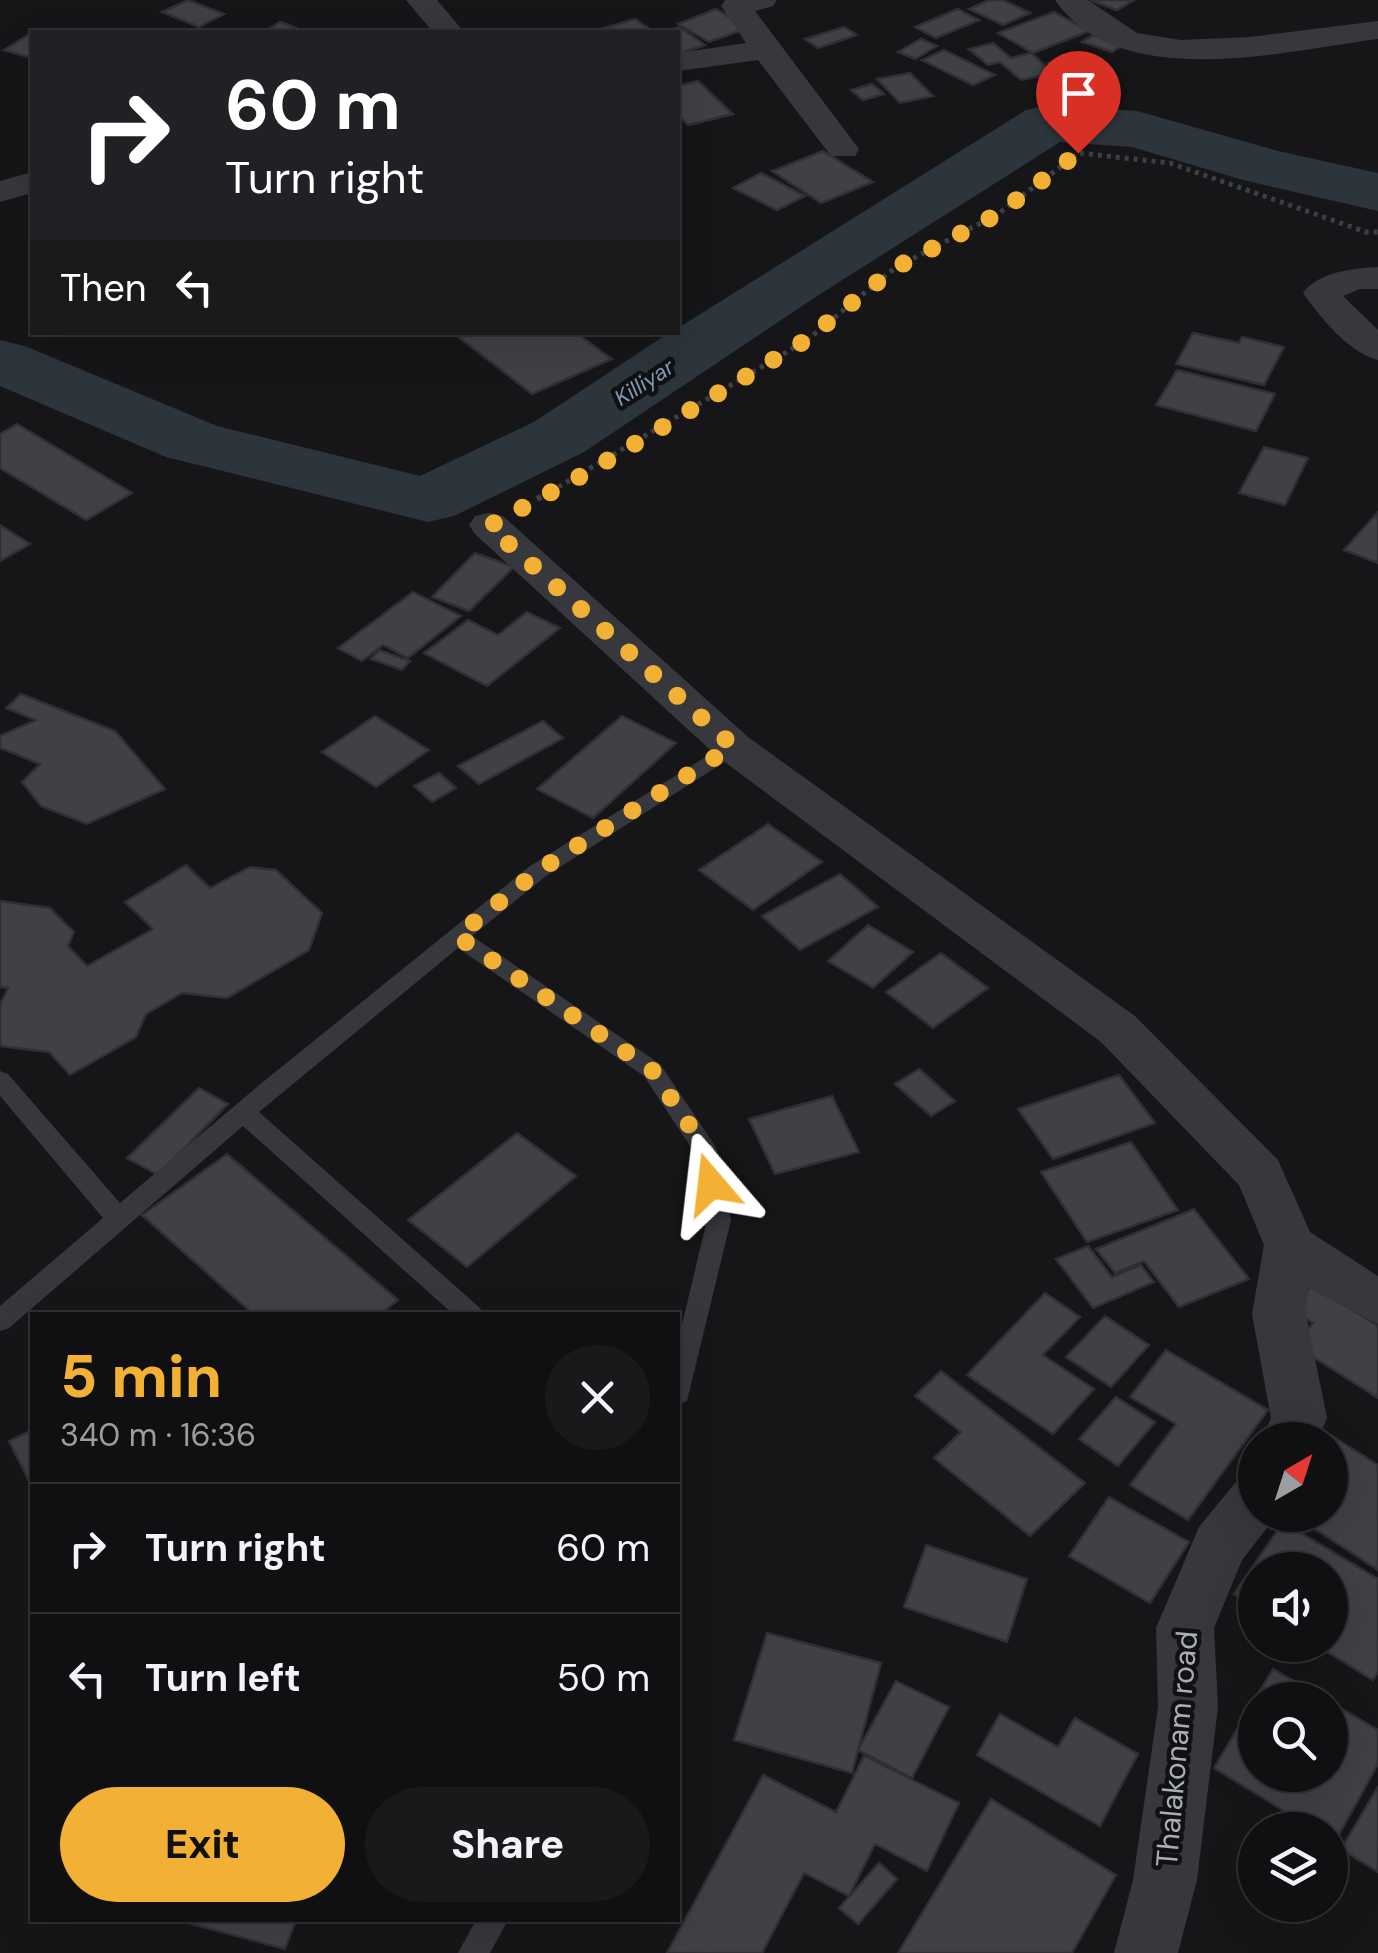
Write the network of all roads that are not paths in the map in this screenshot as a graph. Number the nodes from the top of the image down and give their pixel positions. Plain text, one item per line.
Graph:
1 (421, 0) edge
2 (1070, 0) edge
3 (743, 2) edge
4 (446, 30) edge
5 (1378, 30) edge
6 (766, 49) junction
7 (680, 62) edge
8 (843, 149) dead end
9 (30, 183) edge
10 (0, 192) edge
11 (1378, 278) edge
12 (1378, 349) edge
13 (489, 526) road end
14 (733, 746) junction
15 (457, 936) junction
16 (0, 1080) edge
17 (243, 1112) junction
18 (119, 1220) junction
19 (1290, 1245) junction
20 (1378, 1302) edge
21 (468, 1312) edge
22 (0, 1321) edge
23 (680, 1385) edge
24 (1297, 1422) edge
25 (1238, 1521) edge
26 (492, 1922) edge
27 (473, 1953) edge
28 (1146, 1953) edge

1 - 4 street
2 - 5 street
3 - 6 street
6 - 7 street
6 - 8 street
9 - 10 street
11 - 12 street
13 - 14 street
14 - 15 lane
14 - 19 street
15 - 17 lane
15 - 23 lane
16 - 18 lane
17 - 18 lane
17 - 21 lane
18 - 22 lane
19 - 20 street
19 - 24 street
25 - 28 street, Thalakonam road
26 - 27 lane

